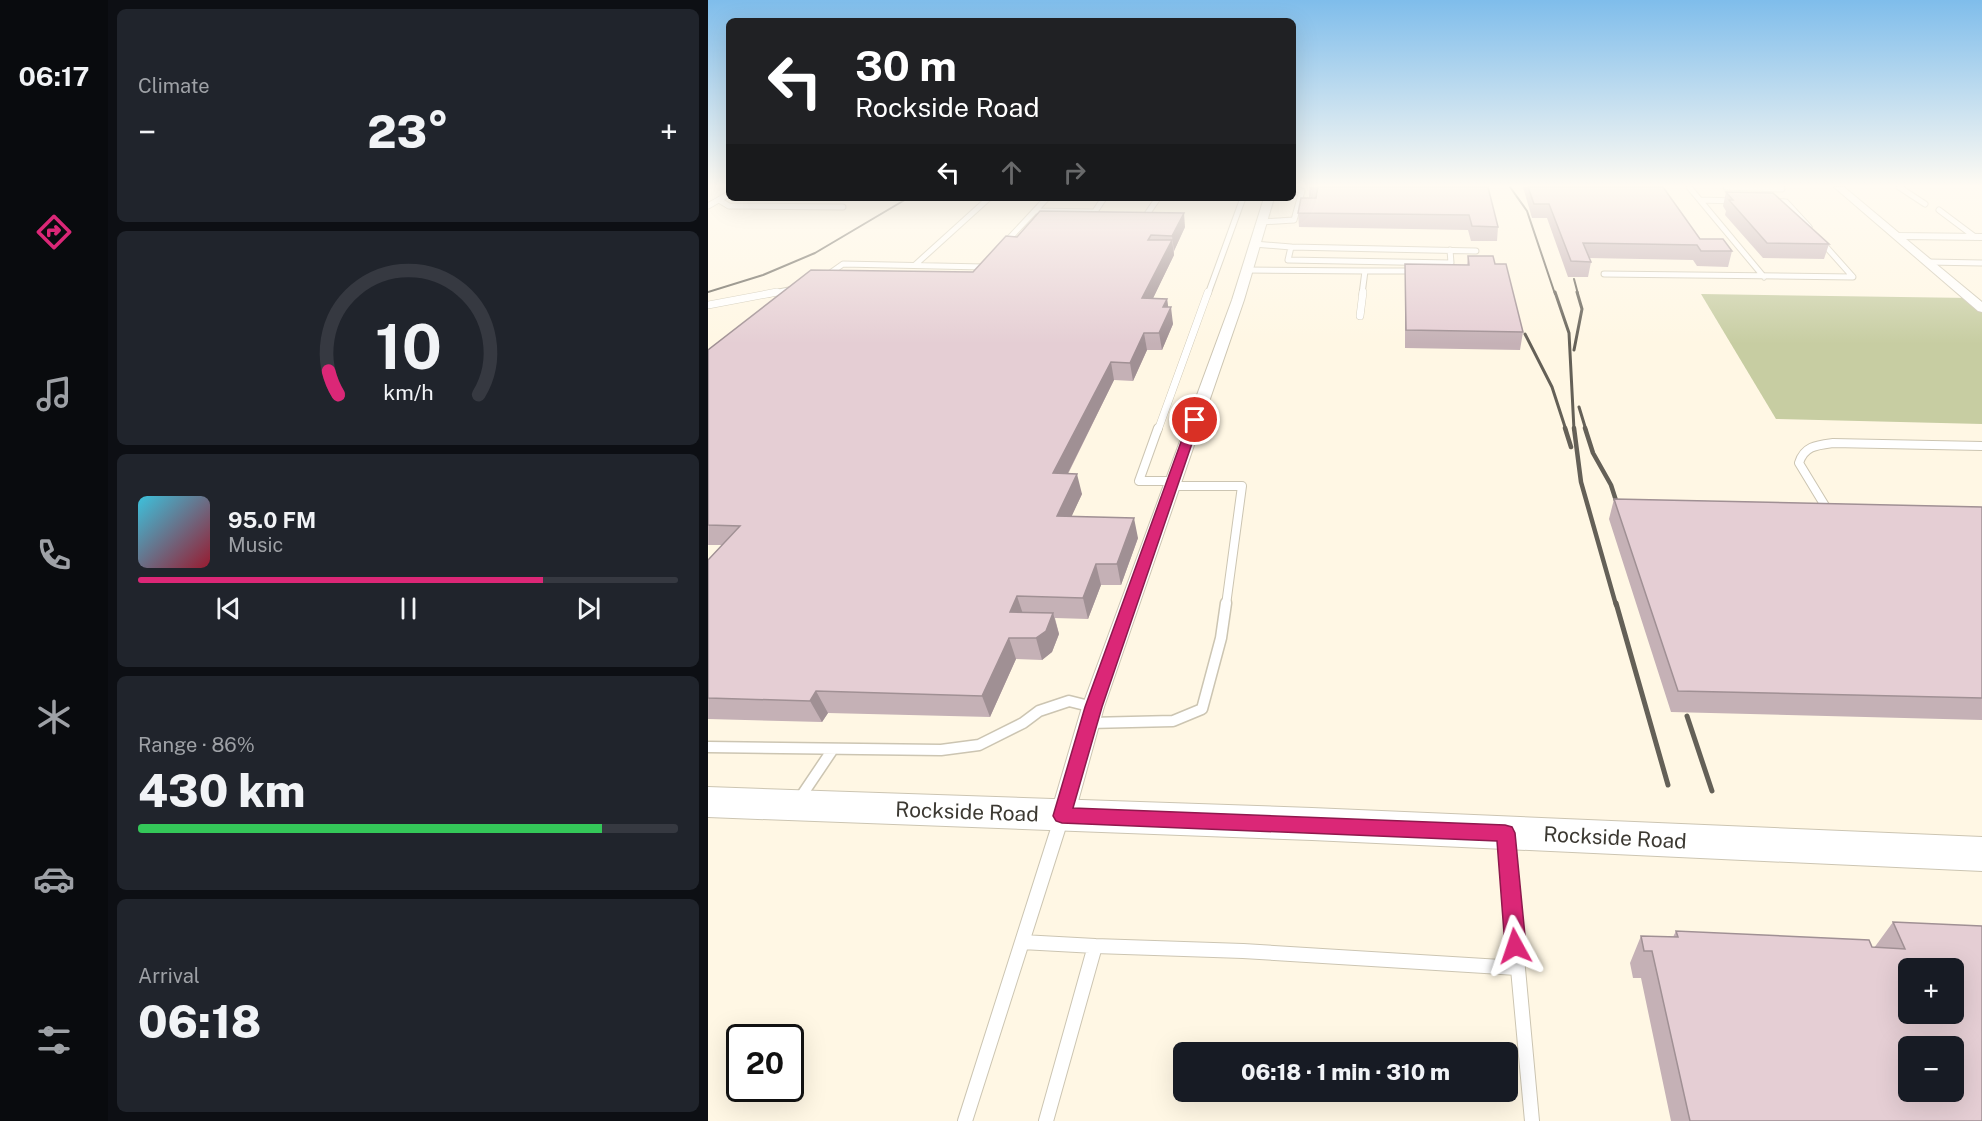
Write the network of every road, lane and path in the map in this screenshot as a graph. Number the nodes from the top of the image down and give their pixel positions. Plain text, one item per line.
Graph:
1 (943, 239) edge
2 (1010, 239) edge
3 (1227, 239) edge
4 (1255, 239) edge
5 (1733, 239) edge
6 (1819, 239) edge
7 (1901, 239) edge
8 (1254, 244) junction
9 (1291, 247) junction
10 (1450, 250) junction
11 (999, 251) edge
12 (1476, 251) dead end
13 (991, 259) edge
14 (1928, 262) junction
15 (1982, 263) edge
16 (915, 265) junction
17 (1246, 270) junction
18 (1365, 271) junction
19 (1421, 271) edge
20 (1604, 273) dead end
21 (1764, 277) junction
22 (819, 281) edge
23 (802, 286) edge
24 (708, 305) edge
25 (1982, 308) edge
26 (1360, 316) dead end
27 (1982, 446) edge
28 (1173, 483) junction
29 (1833, 519) edge
30 (1091, 715) junction
31 (708, 747) edge
32 (833, 749) junction
33 (708, 802) edge
34 (795, 805) junction
35 (1062, 816) junction
36 (1505, 833) junction
37 (1982, 854) edge
38 (1022, 942) junction
39 (1095, 946) junction
40 (1517, 968) junction
41 (965, 1121) edge
42 (1046, 1121) edge
43 (1532, 1121) edge

1 - 16 lane
2 - 11 lane
3 - 28 lane
4 - 8 street
5 - 21 lane
6 - 21 lane
7 - 14 street
8 - 9 lane
8 - 17 street
9 - 10 lane
9 - 10 lane
10 - 12 lane
13 - 16 lane
14 - 15 lane
14 - 25 street
16 - 22 lane
17 - 18 lane
17 - 28 street
18 - 19 lane
18 - 26 lane
20 - 21 lane
23 - 24 lane
27 - 29 lane
28 - 30 street
28 - 30 lane
30 - 32 lane
30 - 35 street
31 - 32 lane
32 - 34 lane
33 - 34 main road, Rockside Road
34 - 35 main road, Rockside Road
35 - 36 main road, Rockside Road
35 - 38 lane
36 - 37 main road, Rockside Road
36 - 40 lane
38 - 39 lane
38 - 41 lane
39 - 40 lane
39 - 42 lane
40 - 43 lane

